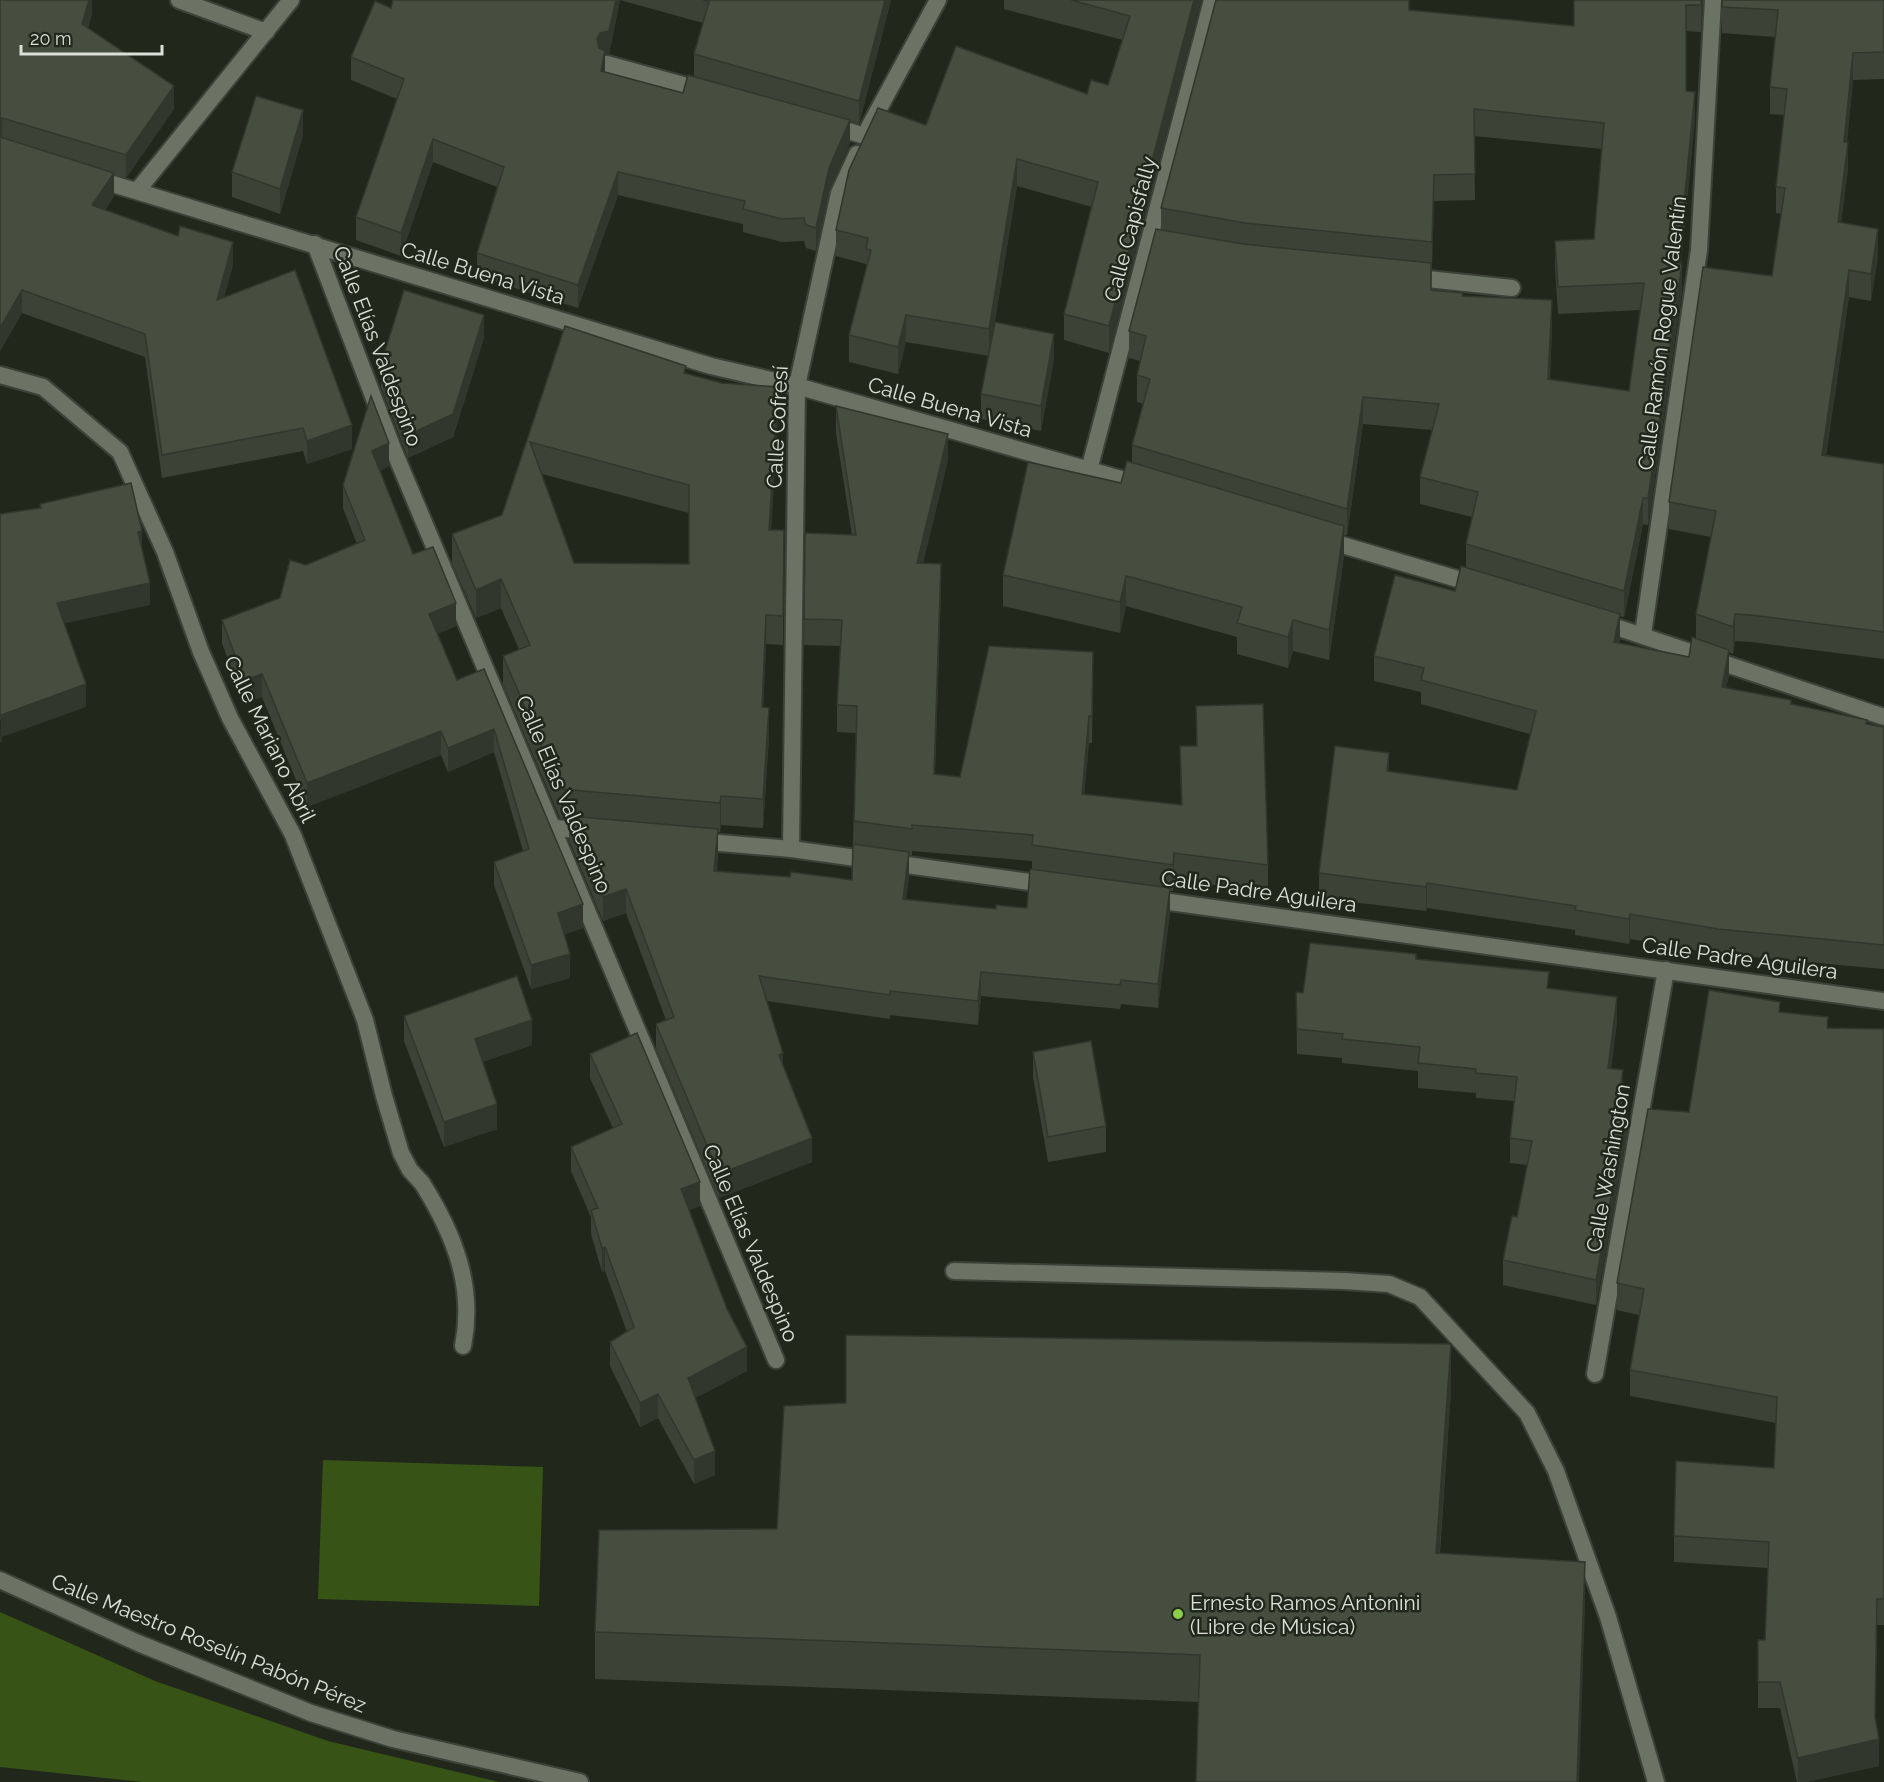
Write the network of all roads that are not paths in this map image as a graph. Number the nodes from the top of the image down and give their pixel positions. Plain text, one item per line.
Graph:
1 (179, 0) edge
2 (291, 0) edge
3 (938, 0) edge
4 (1212, 0) edge
5 (1713, 0) edge
6 (266, 32) junction
7 (607, 64) edge
8 (719, 95) edge
9 (809, 120) edge
10 (865, 136) junction
11 (80, 174) edge
12 (137, 191) junction
13 (315, 244) junction
14 (1396, 276) edge
15 (1512, 288) dead end
16 (0, 375) edge
17 (797, 386) junction
18 (1089, 470) junction
19 (1157, 490) edge
20 (1304, 533) edge
21 (1496, 590) edge
22 (1586, 617) edge
23 (1643, 634) junction
24 (1884, 717) edge
25 (555, 828) junction
26 (602, 832) edge
27 (685, 840) edge
28 (791, 849) junction
29 (1063, 887) edge
30 (1134, 897) edge
31 (1666, 970) junction
32 (1884, 1001) edge
33 (954, 1271) dead end
34 (463, 1346) dead end
35 (776, 1360) dead end
36 (1595, 1374) dead end
37 (0, 1580) edge
38 (580, 1782) edge
39 (1656, 1782) edge

1 - 6 street
2 - 6 street
3 - 10 street, Calle Cofresí
4 - 18 street, Calle Capisfally
5 - 23 street, Calle Ramón Rogue Valentín
6 - 12 street
7 - 8 street
9 - 10 street
10 - 17 street, Calle Cofresí
11 - 12 street, Calle Buena Vista
12 - 13 street, Calle Buena Vista
13 - 17 street, Calle Buena Vista
13 - 25 street, Calle Elías Valdespino
14 - 15 street
16 - 34 street, Calle Mariano Abril
17 - 18 street, Calle Buena Vista
17 - 28 street, Calle Cofresí
18 - 19 street, Calle Buena Vista
20 - 21 street
22 - 23 street
23 - 24 street
25 - 26 street
25 - 35 street, Calle Elías Valdespino
27 - 28 street
28 - 29 street
30 - 31 street, Calle Padre Aguilera
31 - 32 street, Calle Padre Aguilera
31 - 36 street, Calle Washington
33 - 39 street
37 - 38 street, Calle Maestro Roselín Pabón Pérez

